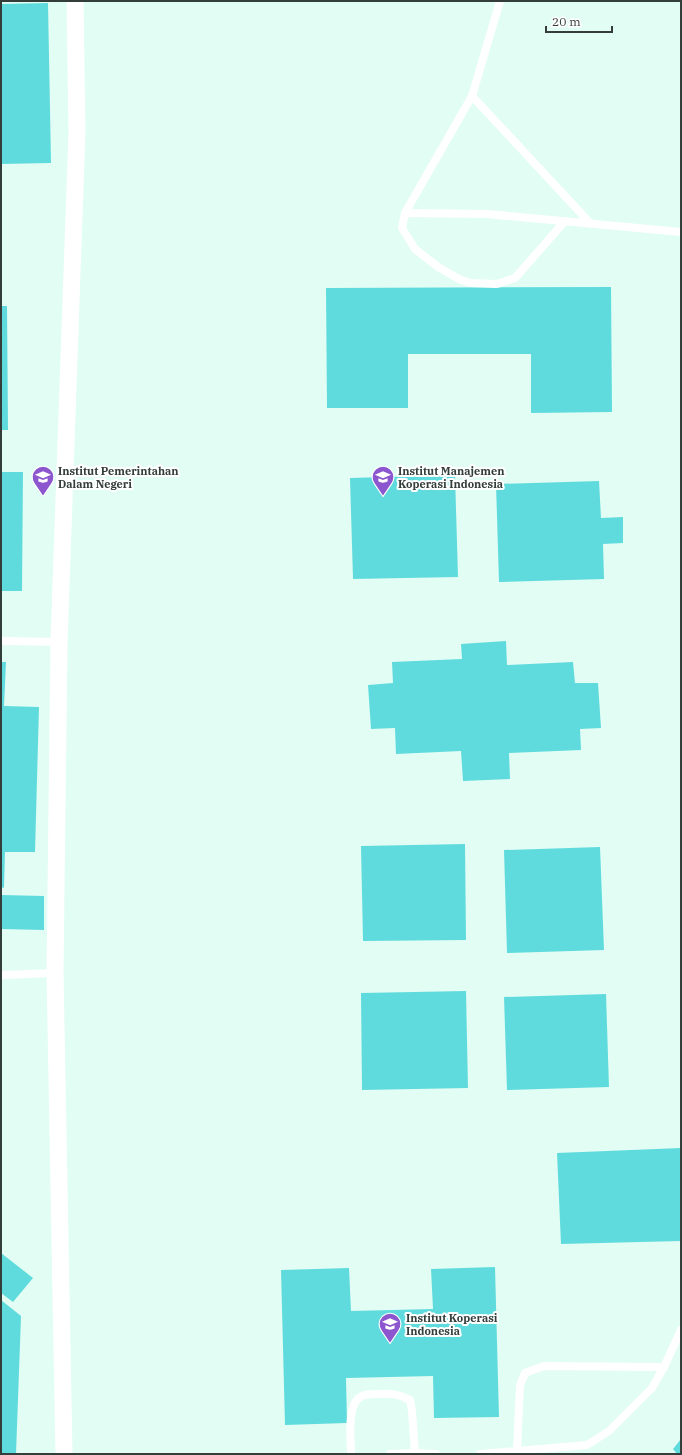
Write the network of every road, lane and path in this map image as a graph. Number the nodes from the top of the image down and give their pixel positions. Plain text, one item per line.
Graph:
1 (75, 1) edge
2 (500, 1) edge
3 (472, 96) junction
4 (405, 213) junction
5 (566, 221) junction
6 (590, 223) junction
7 (681, 232) edge
8 (1, 641) edge
9 (59, 642) junction
10 (55, 973) junction
11 (1, 975) edge
12 (681, 1330) edge
13 (664, 1367) junction
14 (517, 1451) junction
15 (415, 1453) junction
16 (64, 1454) edge
17 (352, 1454) edge
18 (390, 1454) edge
19 (436, 1454) edge
20 (480, 1454) edge

1 - 9 street
2 - 3 lane
3 - 4 lane
3 - 6 lane
4 - 5 lane
4 - 5 lane
5 - 6 lane
6 - 7 lane
8 - 9 lane
9 - 10 street
10 - 11 lane
10 - 16 street
12 - 13 lane
13 - 14 lane
13 - 14 lane
14 - 20 lane
15 - 17 lane
15 - 18 lane
15 - 19 lane

